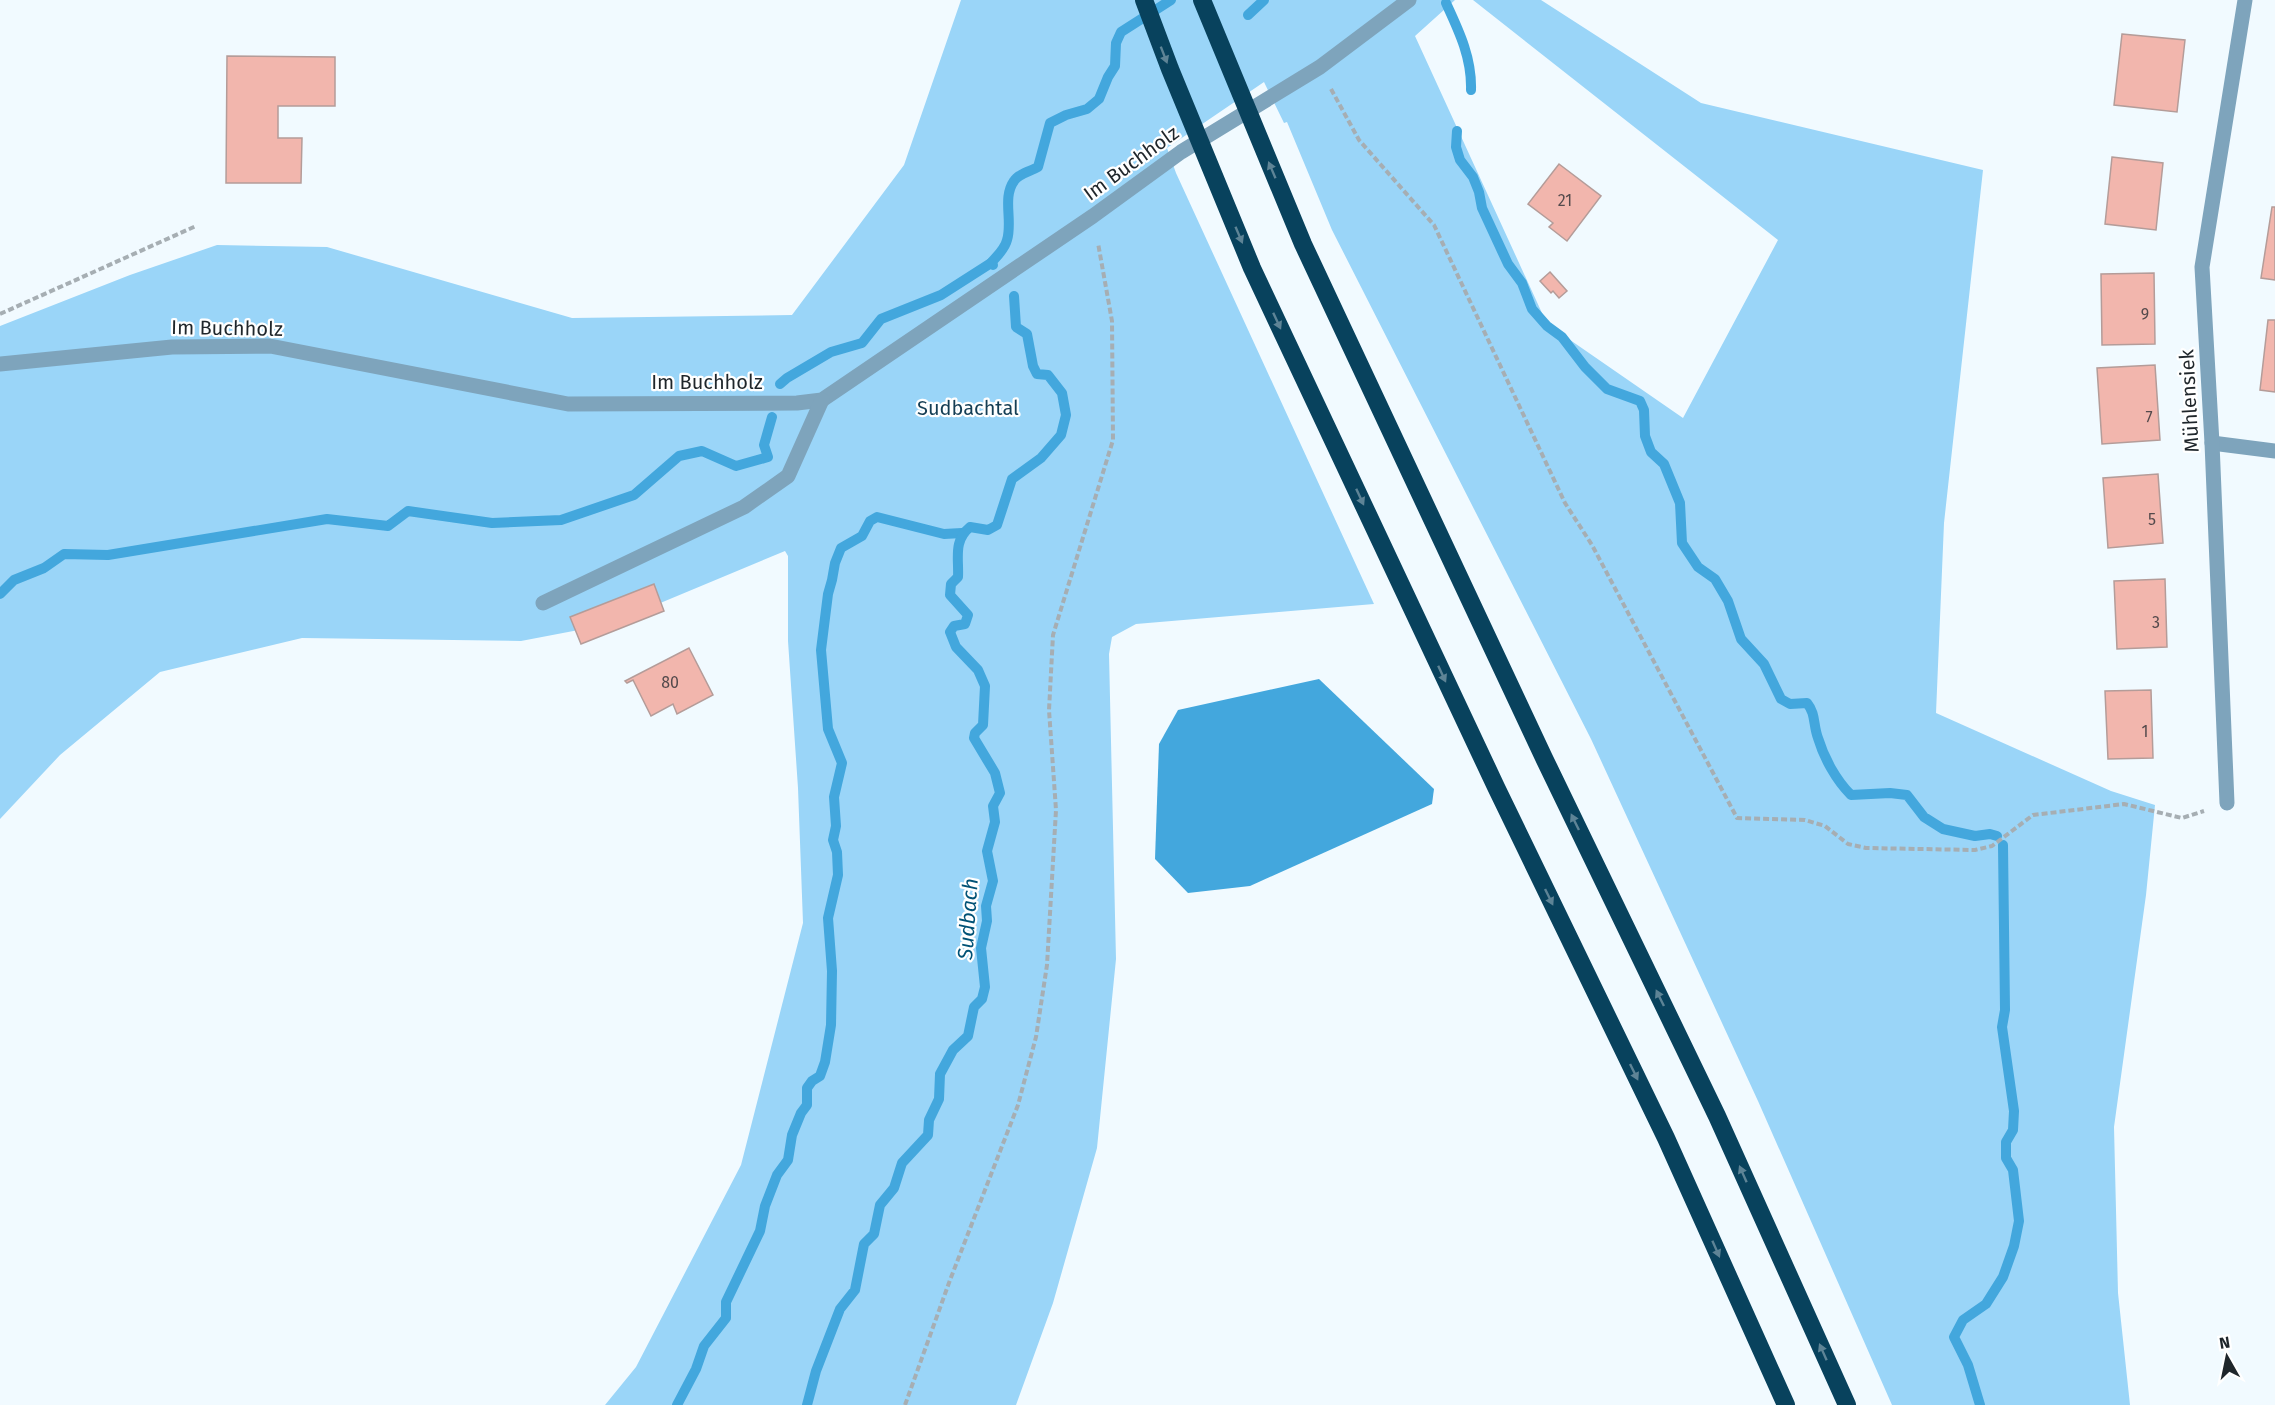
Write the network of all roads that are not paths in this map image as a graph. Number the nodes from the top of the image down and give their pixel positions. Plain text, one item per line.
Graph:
1 (1144, 0) edge
2 (1202, 0) edge
3 (1409, 0) edge
4 (2245, 0) edge
5 (0, 364) edge
6 (822, 400) junction
7 (2212, 443) junction
8 (2275, 451) edge
9 (543, 603) dead end
10 (2227, 803) road end
11 (1786, 1405) edge
12 (1847, 1405) edge

1 -> 11 highway
12 -> 2 highway
3 - 6 street, Im Buchholz
4 - 7 street, Mühlensiek
5 - 6 street, Im Buchholz
6 - 9 street
7 - 8 street
7 - 10 street, Mühlensiek

